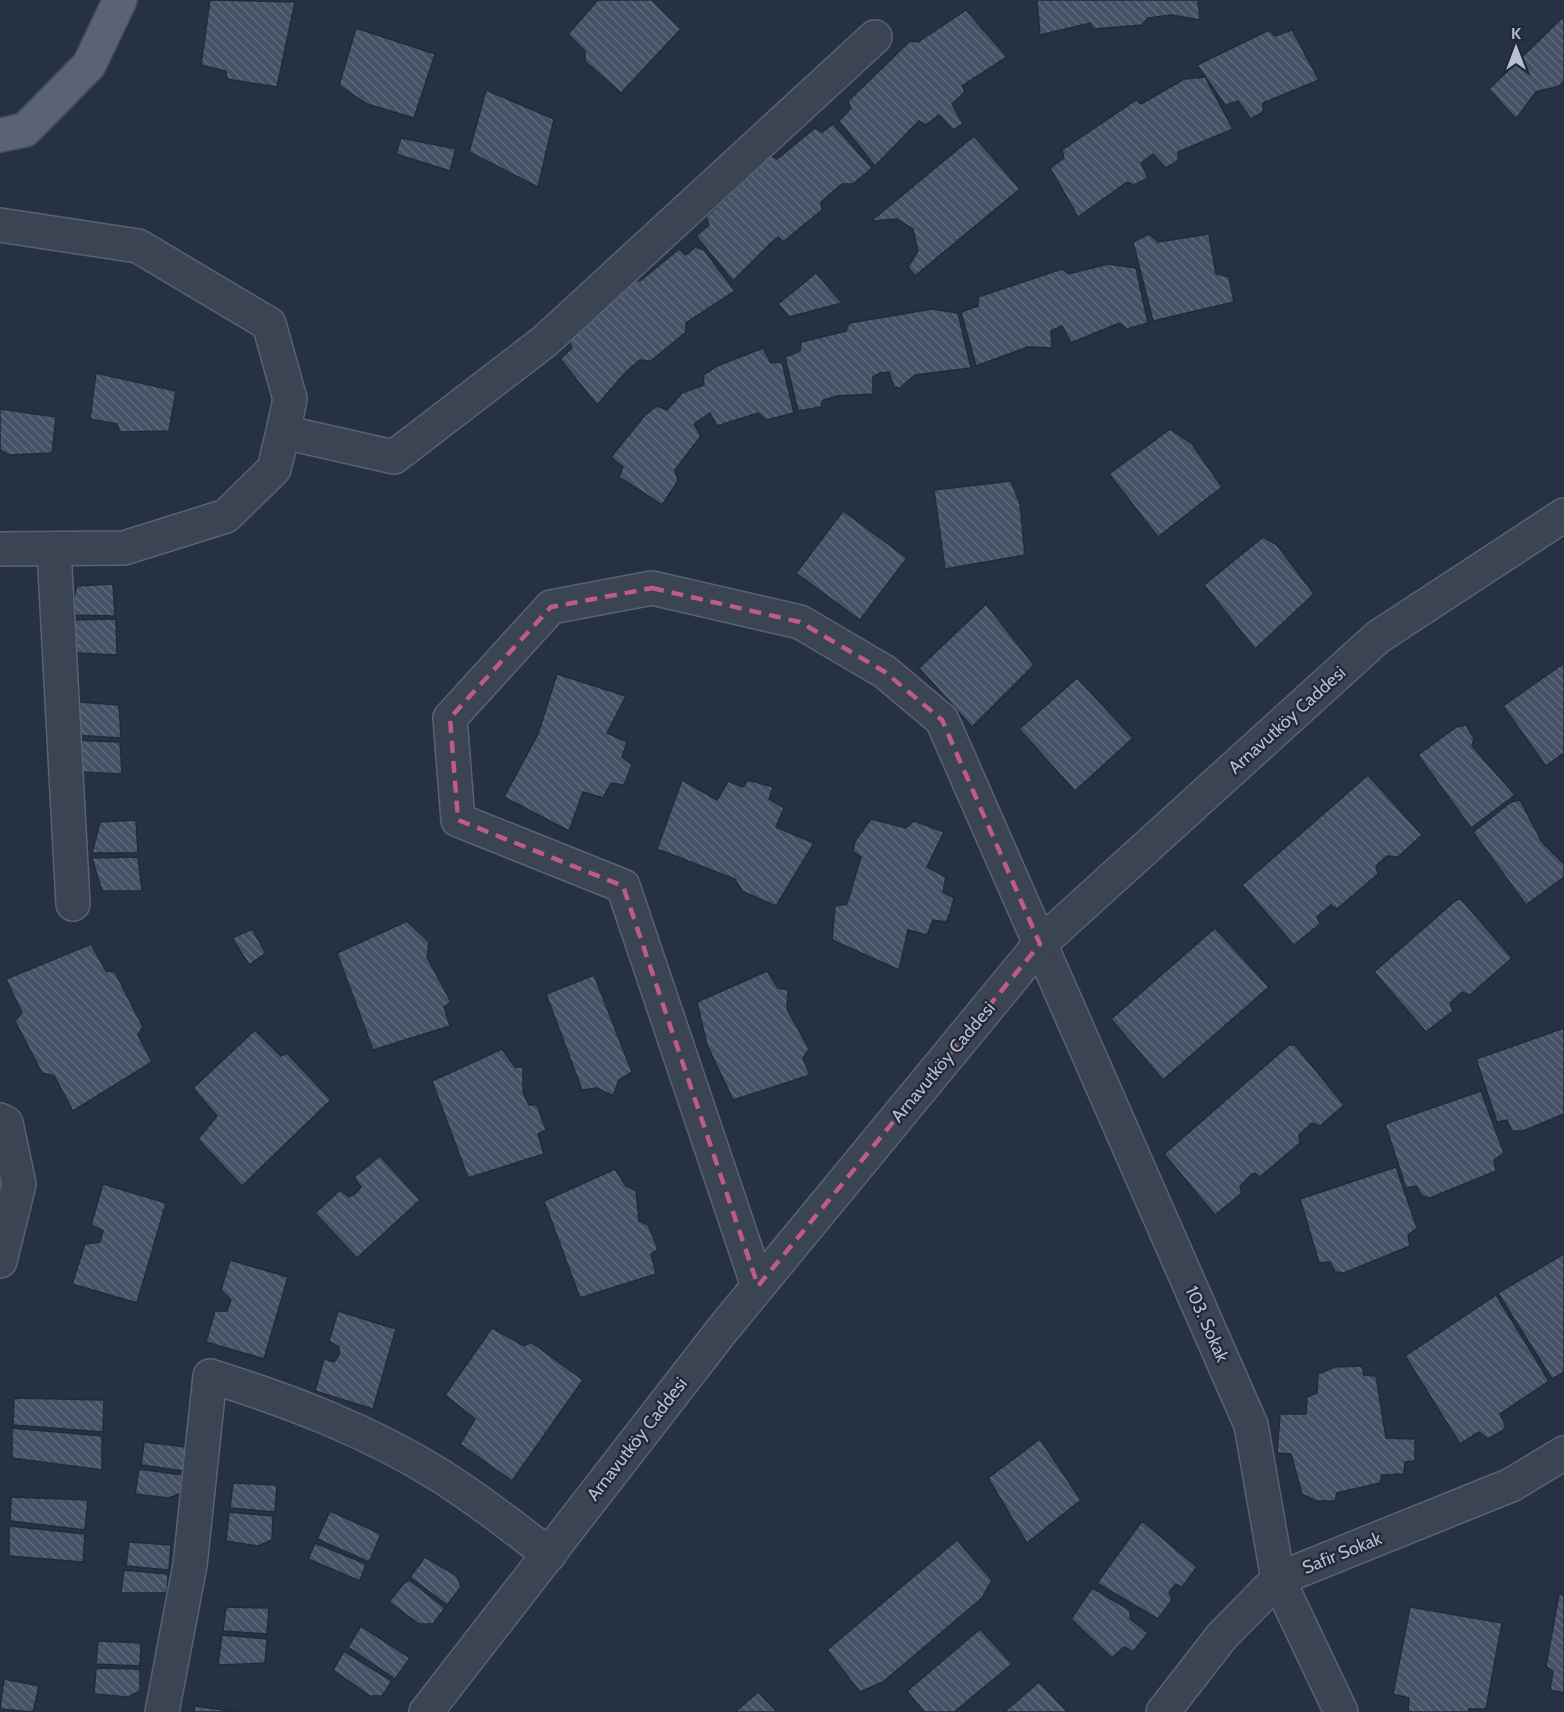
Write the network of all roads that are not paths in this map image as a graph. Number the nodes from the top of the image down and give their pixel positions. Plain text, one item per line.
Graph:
1 (120, 0) edge
2 (875, 37) dead end
3 (0, 135) edge
4 (0, 225) edge
5 (283, 432) junction
6 (1564, 515) edge
7 (0, 549) edge
8 (54, 550) junction
9 (73, 904) dead end
10 (1040, 944) junction
11 (0, 1120) edge
12 (0, 1261) edge
13 (758, 1286) junction
14 (1564, 1453) edge
15 (549, 1555) junction
16 (1278, 1579) junction
17 (162, 1712) edge
18 (426, 1712) edge
19 (1163, 1712) edge
20 (1341, 1712) edge

1 - 3 main road
2 - 5 street
4 - 5 street
5 - 8 street
6 - 10 street, Arnavutköy Caddesi
7 - 8 street
8 - 9 street
10 - 13 street, Arnavutköy Caddesi
10 - 13 street, 103. Sokak
10 - 16 street, 103. Sokak
11 - 12 street
13 - 15 street, Arnavutköy Caddesi
14 - 16 street, Safir Sokak
15 - 17 street
15 - 18 street, Arnavutköy Caddesi
16 - 19 street, Safir Sokak
16 - 20 street, 103. Sokak

